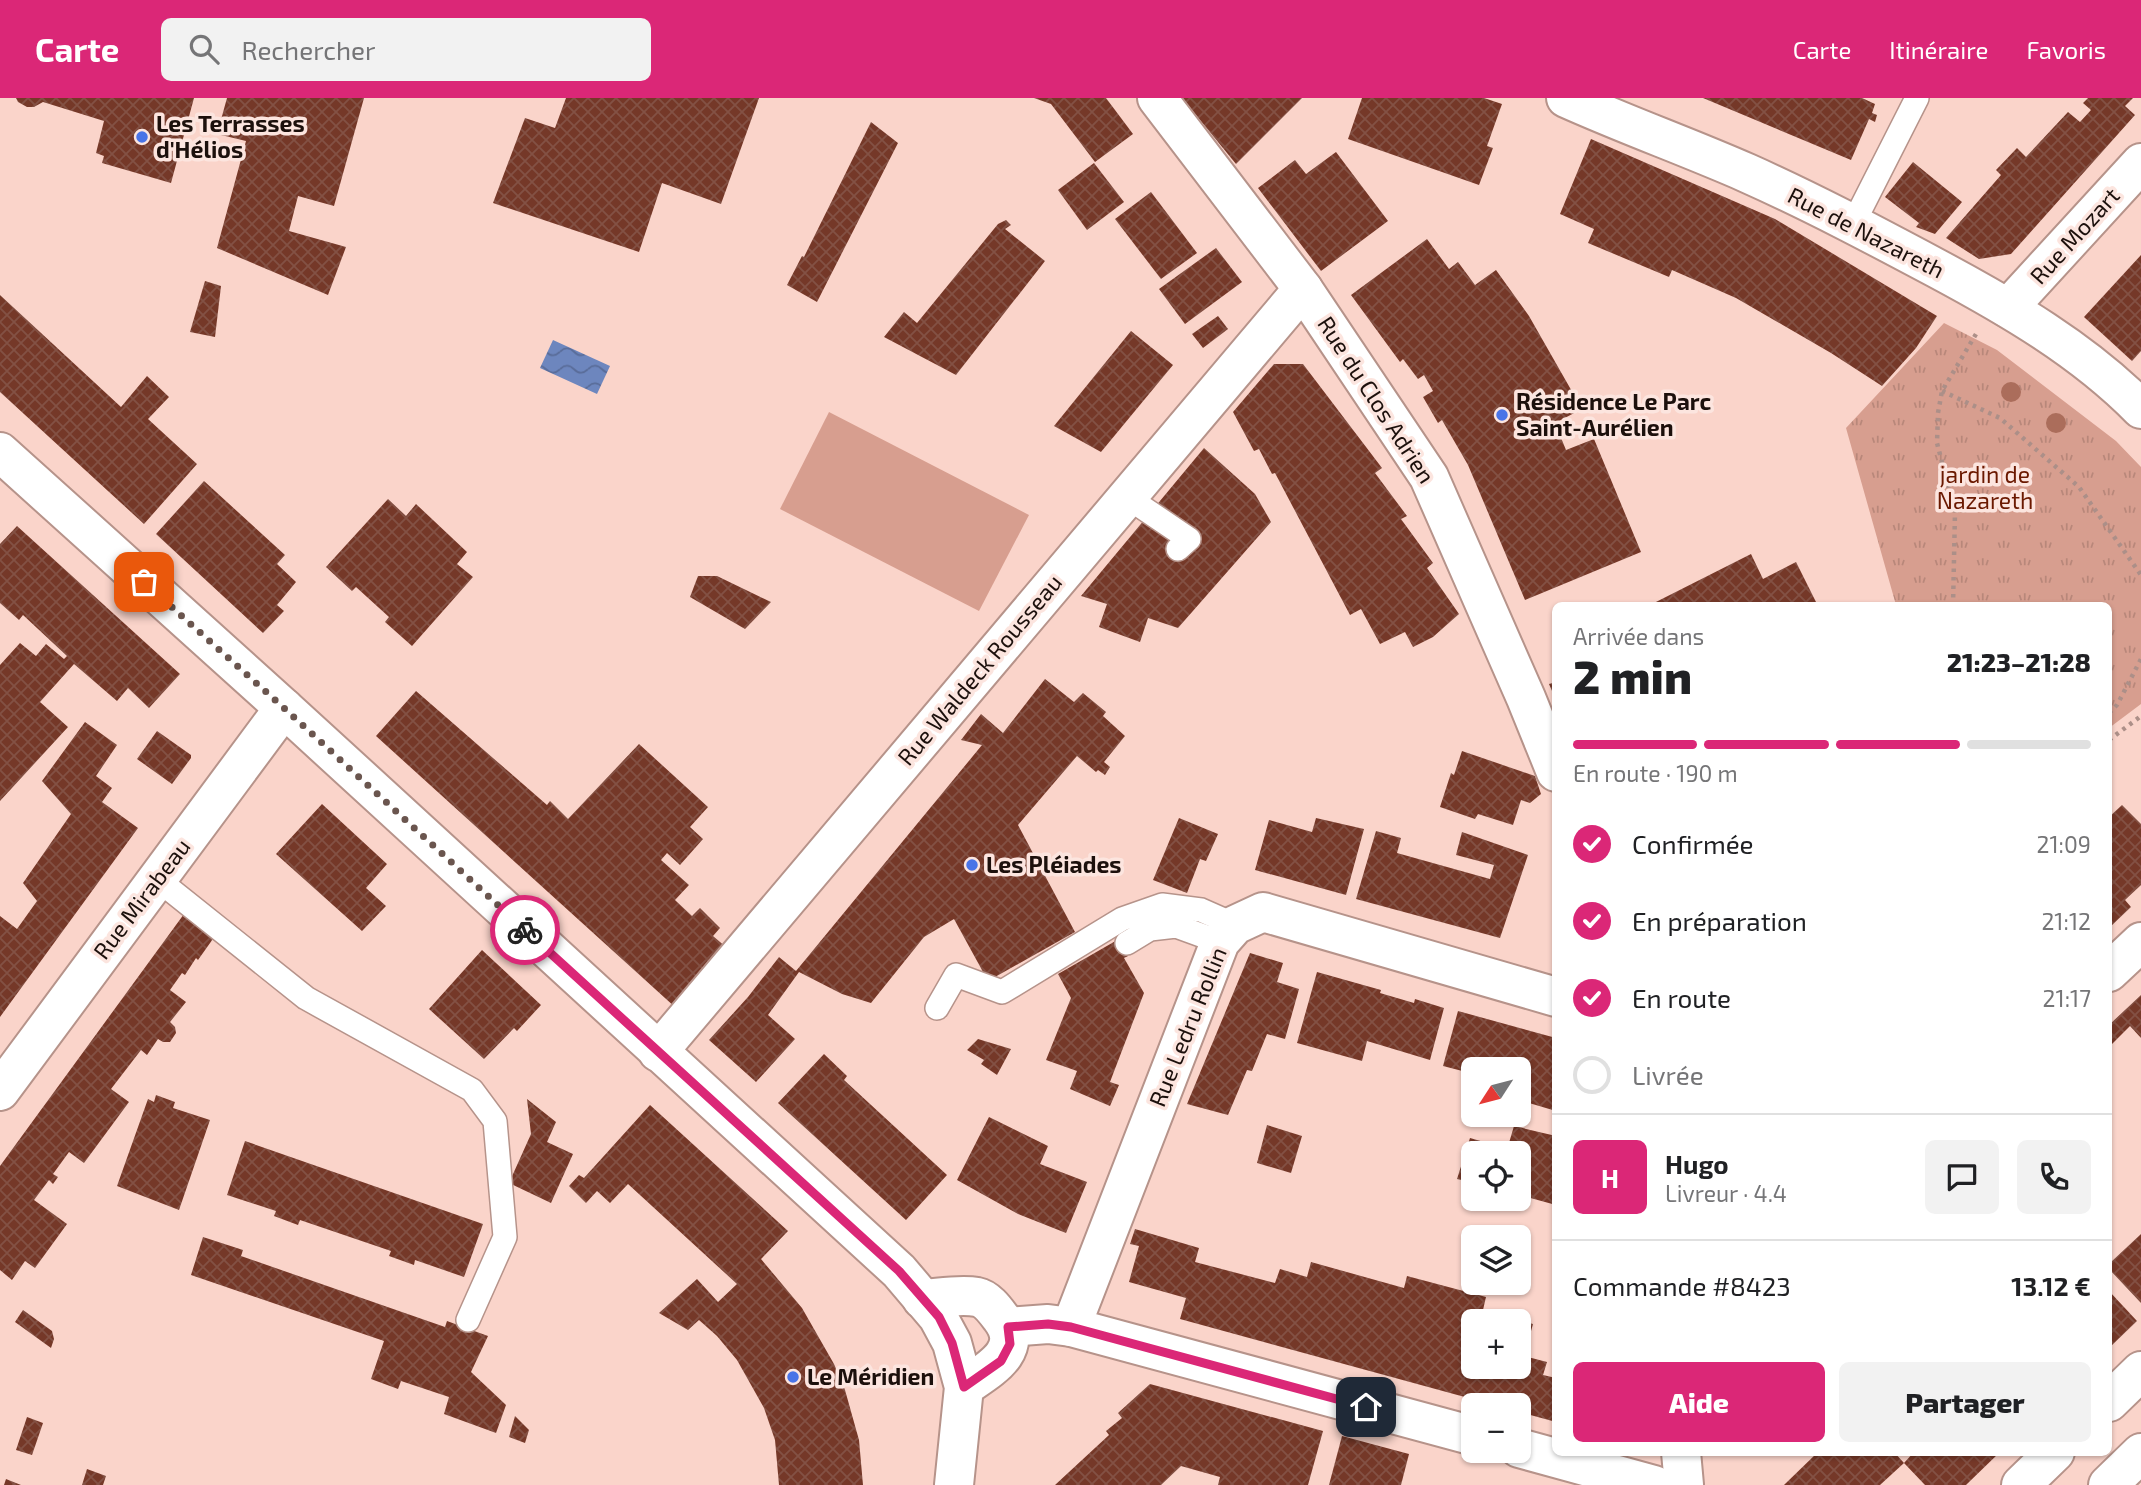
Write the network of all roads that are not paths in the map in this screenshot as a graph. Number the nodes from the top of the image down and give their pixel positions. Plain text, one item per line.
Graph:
1 (1157, 98) edge
2 (1566, 98) edge
3 (1917, 98) edge
4 (2141, 163) edge
5 (1853, 224) junction
6 (1303, 289) junction
7 (2002, 304) junction
8 (2141, 409) edge
9 (0, 452) edge
10 (1127, 497) junction
11 (1178, 549) dead end
12 (284, 708) junction
13 (1552, 762) edge
14 (157, 879) junction
15 (1227, 934) junction
16 (2141, 942) edge
17 (1127, 943) dead end
18 (2112, 969) edge
19 (1552, 996) edge
20 (937, 1008) dead end
21 (658, 1052) junction
22 (0, 1091) edge
23 (922, 1299) junction
24 (468, 1320) dead end
25 (1008, 1327) junction
26 (1071, 1327) junction
27 (2141, 1371) edge
28 (964, 1387) junction
29 (2112, 1399) edge
30 (1461, 1432) edge
31 (1531, 1451) edge
32 (2141, 1453) edge
33 (1681, 1456) edge
34 (2051, 1456) edge
35 (954, 1485) edge
36 (1654, 1485) edge
37 (1684, 1485) edge
38 (2021, 1485) edge
39 (2108, 1485) edge

1 - 6 street, Rue du Clos Adrien
2 - 5 street, Rue de Nazareth
3 - 5 lane
4 - 7 street, Rue Mozart
5 - 7 street, Rue de Nazareth
6 - 10 street, Rue Waldeck Rousseau
6 - 13 street, Rue du Clos Adrien
7 - 8 street, Rue de Nazareth
9 - 12 street
10 - 11 lane
10 - 21 street, Rue Waldeck Rousseau
12 - 14 street, Rue Mirabeau
12 - 21 street
14 - 22 street, Rue Mirabeau
14 - 24 lane
15 - 17 lane
15 - 19 street, Rue Ledru Rollin
15 - 20 lane
15 - 26 street, Rue Ledru Rollin
16 - 18 street
21 - 23 street
23 - 25 street
23 - 28 street
25 - 26 street
25 - 28 street
26 - 30 street
27 - 29 street
28 - 35 street
31 - 36 street
32 - 39 street
33 - 37 street
34 - 38 street

